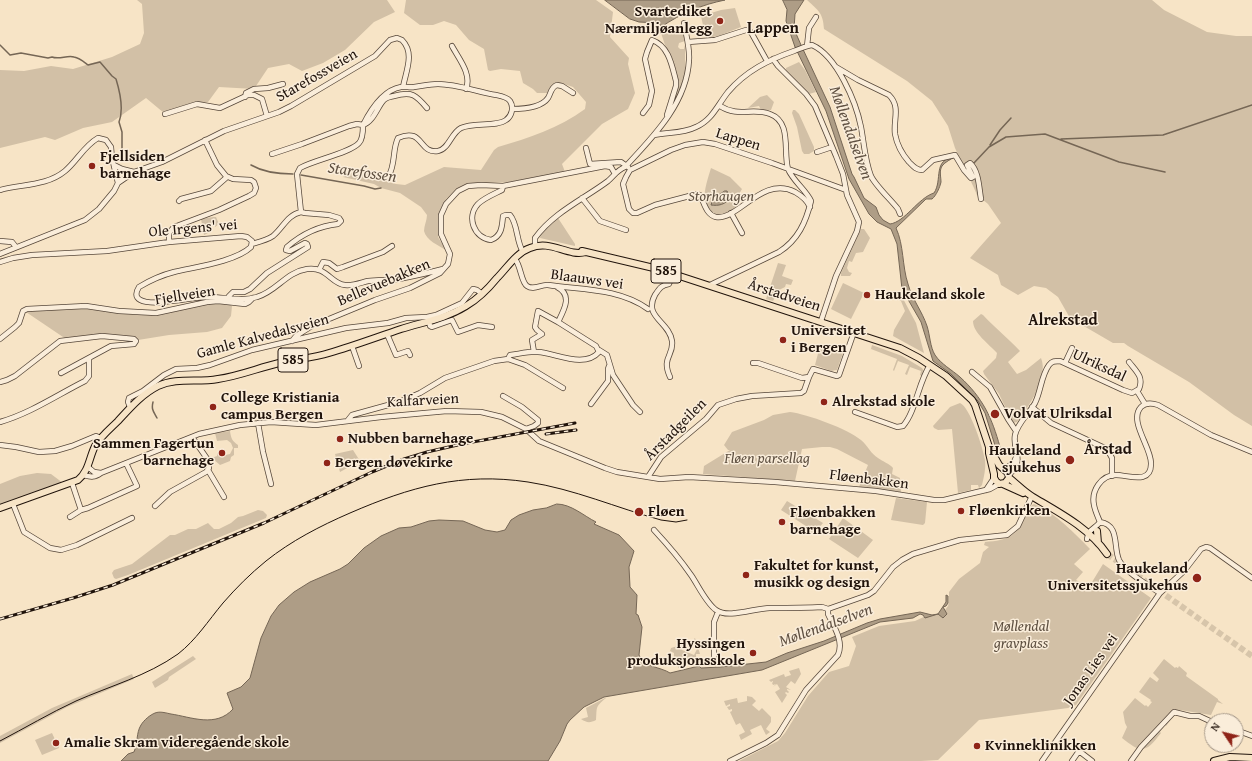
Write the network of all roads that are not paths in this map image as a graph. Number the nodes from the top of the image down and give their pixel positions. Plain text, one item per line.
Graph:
1 (816, 17) dead end
2 (684, 23) dead end
3 (688, 42) junction
4 (452, 46) dead end
5 (805, 46) junction
6 (773, 59) junction
7 (767, 61) junction
8 (834, 66) junction
9 (283, 84) dead end
10 (403, 87) junction
11 (466, 89) junction
12 (573, 94) dead end
13 (245, 97) junction
14 (720, 106) junction
15 (427, 108) dead end
16 (512, 109) junction
17 (643, 113) dead end
18 (165, 114) dead end
19 (267, 116) junction
20 (666, 119) junction
21 (363, 125) junction
22 (654, 135) junction
23 (205, 140) junction
24 (832, 147) junction
25 (586, 148) dead end
26 (817, 152) dead end
27 (272, 154) dead end
28 (114, 165) junction
29 (626, 165) junction
30 (788, 169) junction
31 (630, 170) junction
32 (134, 172) junction
33 (615, 174) junction
34 (227, 177) junction
35 (388, 177) dead end
36 (118, 183) junction
37 (503, 186) junction
38 (0, 190) edge
39 (846, 190) junction
40 (582, 198) junction
41 (980, 199) dead end
42 (179, 202) dead end
43 (810, 207) junction
44 (301, 212) junction
45 (732, 213) junction
46 (900, 214) dead end
47 (626, 230) dead end
48 (742, 233) dead end
49 (0, 241) edge
50 (169, 242) junction
51 (252, 244) junction
52 (392, 246) dead end
53 (535, 246) junction
54 (16, 247) junction
55 (523, 252) junction
56 (0, 254) edge
57 (515, 259) junction
58 (0, 262) edge
59 (443, 268) junction
60 (319, 270) junction
61 (673, 273) junction
62 (710, 285) junction
63 (557, 287) junction
64 (482, 294) junction
65 (228, 298) junction
66 (253, 298) junction
67 (648, 309) dead end
68 (821, 321) junction
69 (429, 322) junction
70 (558, 322) junction
71 (492, 327) dead end
72 (854, 332) junction
73 (387, 334) junction
74 (0, 339) edge
75 (292, 340) junction
76 (352, 346) junction
77 (1072, 348) dead end
78 (599, 350) junction
79 (534, 352) junction
80 (410, 355) dead end
81 (89, 358) junction
82 (508, 359) junction
83 (1129, 362) dead end
84 (753, 363) dead end
85 (1065, 363) junction
86 (610, 364) junction
87 (930, 365) junction
88 (359, 366) dead end
89 (972, 372) dead end
90 (61, 373) dead end
91 (670, 376) dead end
92 (809, 377) junction
93 (0, 382) edge
94 (563, 388) dead end
95 (1137, 391) junction
96 (503, 396) dead end
97 (591, 404) dead end
98 (1145, 404) junction
99 (130, 407) junction
100 (1032, 407) junction
101 (640, 412) dead end
102 (855, 412) dead end
103 (348, 420) junction
104 (0, 422) edge
105 (258, 423) junction
106 (526, 429) junction
107 (1016, 431) junction
108 (192, 437) junction
109 (101, 438) junction
110 (539, 441) joint
111 (0, 445) edge
112 (989, 447) junction
113 (1252, 452) edge
114 (1017, 455) junction
115 (126, 463) junction
116 (88, 467) junction
117 (1003, 469) junction
118 (208, 470) junction
119 (101, 473) junction
120 (83, 475) junction
121 (994, 476) junction
122 (1112, 476) junction
123 (648, 477) junction
124 (1009, 477) junction
125 (72, 483) junction
126 (271, 484) dead end
127 (1001, 484) junction
128 (986, 490) junction
129 (224, 496) dead end
130 (1032, 496) junction
131 (13, 504) junction
132 (155, 506) dead end
133 (0, 508) edge
134 (81, 510) junction
135 (70, 517) dead end
136 (132, 518) dead end
137 (1099, 526) junction
138 (654, 530) dead end
139 (1089, 537) junction
140 (1098, 543) junction
141 (1252, 578) edge
142 (1160, 593) junction
143 (828, 609) junction
144 (718, 612) junction
145 (714, 663) dead end
146 (1204, 719) edge
147 (1252, 758) edge
148 (730, 761) edge
149 (1042, 761) edge
150 (1072, 761) edge
151 (1092, 761) edge
152 (1131, 761) edge
153 (1214, 761) edge

1 - 5 street
2 - 3 street
3 - 7 street
3 - 20 street
4 - 11 street
5 - 6 street
5 - 8 street
6 - 7 street
6 - 24 street
7 - 14 street
8 - 41 street
8 - 46 street
9 - 13 street
10 - 11 street
10 - 19 street, Starefossveien
10 - 21 street
11 - 16 street
12 - 16 street
13 - 18 street
13 - 19 street
14 - 22 street
14 - 30 street
15 - 21 street
16 - 35 street
17 - 20 street
19 - 23 street, Starefossveien
20 - 22 street
21 - 27 street
21 - 44 street
22 - 29 street
23 - 32 street, Starefossveien
23 - 34 street
24 - 26 street
24 - 39 street
25 - 29 street
28 - 32 street
28 - 36 street
28 - 38 street
29 - 31 street
29 - 33 street
30 - 31 street, Lappen
30 - 39 street, Lappen
30 - 43 street
31 - 45 street
32 - 36 street, Starefossveien
33 - 37 street
33 - 40 street
34 - 42 street
34 - 50 street
36 - 54 street, Starefossveien
37 - 55 street
37 - 59 street
39 - 68 street
40 - 47 street
40 - 53 street
43 - 45 street
43 - 62 street
44 - 51 street
44 - 65 street
45 - 48 street
49 - 54 street
50 - 51 street, Ole Irgens' vei
50 - 58 street, Ole Irgens' vei
51 - 65 street, Ole Irgens' vei
52 - 60 street, Fjellveien
53 - 55 main road, 585
53 - 61 main road, Årstadveien / 585
54 - 56 street, Starefossveien
55 - 57 main road, 585
57 - 63 street, Blaauws vei
57 - 64 main road, 585
59 - 60 street
59 - 75 street, Bellevuebakken
60 - 66 street, Fjellveien
61 - 62 main road, Årstadveien / 585
61 - 91 street
62 - 68 main road, Årstadveien / 585
63 - 67 street, Blaauws vei
63 - 70 street
64 - 69 main road, 585
64 - 75 street, Gamle Kalvedalsveien
65 - 66 street, Ole Irgens' vei
66 - 74 street, Fjellveien
68 - 72 main road, Årstadveien / 585
69 - 71 street
69 - 73 main road, 585
70 - 78 street
70 - 79 street
72 - 87 main road, Årstadveien / 585
72 - 92 street
73 - 76 main road, 585
73 - 80 street
75 - 99 street, Gamle Kalvedalsveien
76 - 88 street
76 - 99 main road, 585
77 - 85 street
78 - 79 street
78 - 86 street
79 - 82 street
81 - 90 street
81 - 93 street
81 - 104 street
82 - 94 street
82 - 103 street
83 - 95 street, Ulriksdal
84 - 92 street
85 - 95 street, Ulriksdal
85 - 100 street, Ulriksdal
86 - 97 street
86 - 101 street
87 - 102 street
87 - 112 main road, Årstadveien / 585
89 - 107 street
92 - 123 street, Årstadgeilen
95 - 98 street, Ulriksdal
96 - 106 street
98 - 113 street
98 - 122 street
99 - 109 main road, 585
100 - 107 street, Ulriksdal
100 - 122 street
103 - 105 street, Kalfarveien
103 - 106 street, Kalfarveien
105 - 108 street, Kalfarveien
105 - 126 street
106 - 110 street, Kalfarveien
107 - 114 street
108 - 115 street, Kalfarveien
108 - 118 street
109 - 111 street
109 - 116 main road, 585
110 - 123 street, Fløenbakken
112 - 117 main road, 585
112 - 121 main road, 585
114 - 117 street
114 - 124 street
115 - 119 street, Kalfarveien
115 - 134 street
116 - 119 street
116 - 120 main road, 585
117 - 121 main road
117 - 124 main road, 585
118 - 129 street
118 - 132 street
119 - 120 street, Kalfarveien
120 - 125 main road, Kalfarveien / 585
121 - 127 main road, 585
121 - 128 street
122 - 137 street
123 - 128 street, Fløenbakken
124 - 127 main road
124 - 130 main road, 585
125 - 131 main road, Kalfarveien / 585
125 - 134 street
127 - 128 street, Fløenbakken
127 - 130 main road, 585
130 - 139 main road, 585
130 - 143 street
131 - 133 main road, Kalfarveien / 585
131 - 136 street
134 - 135 street
137 - 139 street
137 - 140 main road, 585
137 - 142 street
138 - 144 street
139 - 140 main road, 585
139 - 140 main road, 585
141 - 142 street, Jonas Lies vei
142 - 149 street, Jonas Lies vei
143 - 144 street
143 - 148 street
144 - 145 street
146 - 152 street
147 - 153 main road
150 - 151 street

